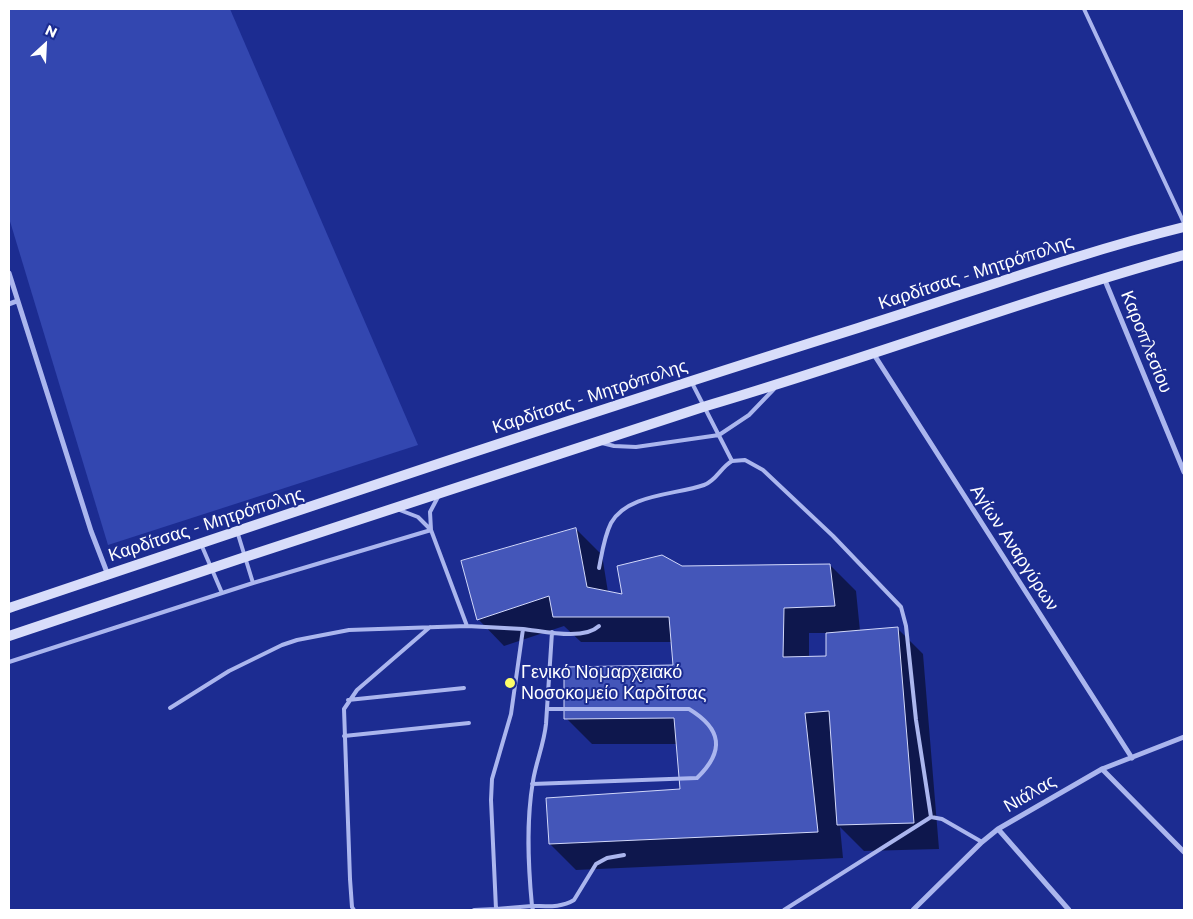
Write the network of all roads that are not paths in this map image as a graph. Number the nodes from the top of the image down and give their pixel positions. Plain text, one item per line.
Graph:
1 (1084, 9) edge
2 (1184, 225) edge
3 (1184, 255) edge
4 (9, 273) edge
5 (1104, 278) junction
6 (17, 301) junction
7 (9, 304) edge
8 (873, 353) junction
9 (690, 380) junction
10 (777, 386) junction
11 (703, 408) junction
12 (719, 435) junction
13 (597, 442) junction
14 (732, 460) junction
15 (1184, 472) edge
16 (441, 493) junction
17 (395, 508) junction
18 (431, 530) junction
19 (238, 532) junction
20 (201, 544) junction
21 (245, 557) junction
22 (211, 568) junction
23 (599, 568) dead end
24 (108, 574) junction
25 (252, 582) junction
26 (222, 593) junction
27 (9, 608) edge
28 (467, 626) junction
29 (599, 626) dead end
30 (430, 627) junction
31 (523, 629) junction
32 (552, 632) junction
33 (9, 636) edge
34 (9, 662) edge
35 (464, 688) dead end
36 (348, 700) junction
37 (170, 708) dead end
38 (548, 709) junction
39 (469, 723) dead end
40 (344, 736) junction
41 (1184, 738) edge
42 (1132, 758) junction
43 (1102, 768) junction
44 (532, 784) junction
45 (931, 817) junction
46 (998, 829) junction
47 (982, 842) junction
48 (1184, 852) edge
49 (624, 855) dead end
50 (533, 908) edge
51 (354, 910) edge
52 (474, 910) edge
53 (496, 910) edge
54 (784, 910) edge
55 (912, 910) edge
56 (1069, 910) edge

1 - 2 lane
2 - 9 main road, Καρδίτσας - Μητρόπολης
3 - 5 main road
4 - 6 street
5 - 8 main road
5 - 15 street, Καροπλεσίου
6 - 7 street
6 - 24 street
8 - 10 main road
8 - 42 street, Αγίων Αναργύρων
9 - 11 lane
9 - 19 main road, Καρδίτσας - Μητρόπολης
10 - 11 main road
10 - 12 lane
11 - 12 lane
11 - 13 main road
12 - 13 lane
12 - 14 lane
13 - 16 main road
14 - 23 lane
14 - 45 lane
16 - 17 main road
16 - 18 lane
17 - 18 lane
17 - 21 main road
18 - 25 lane
18 - 28 lane
19 - 20 main road, Καρδίτσας - Μητρόπολης
19 - 21 lane
20 - 22 lane
20 - 24 main road, Καρδίτσας - Μητρόπολης
21 - 22 main road
21 - 25 lane
22 - 26 lane
22 - 33 main road
24 - 27 main road, Καρδίτσας - Μητρόπολης
25 - 26 lane
26 - 34 lane
28 - 30 lane
28 - 31 lane
29 - 32 lane
30 - 36 lane
30 - 37 lane
31 - 32 lane
31 - 53 lane
32 - 38 lane
35 - 36 lane
36 - 40 lane
38 - 44 lane
38 - 44 lane
39 - 40 lane
40 - 51 lane
41 - 42 street, Νιάλας
42 - 43 street, Νιάλας
43 - 46 street, Νιάλας
43 - 48 street
44 - 50 lane
45 - 47 lane
45 - 54 lane
46 - 47 street, Νιάλας
46 - 56 street
47 - 55 street, Νιάλας
49 - 50 lane
50 - 53 lane
52 - 53 lane

